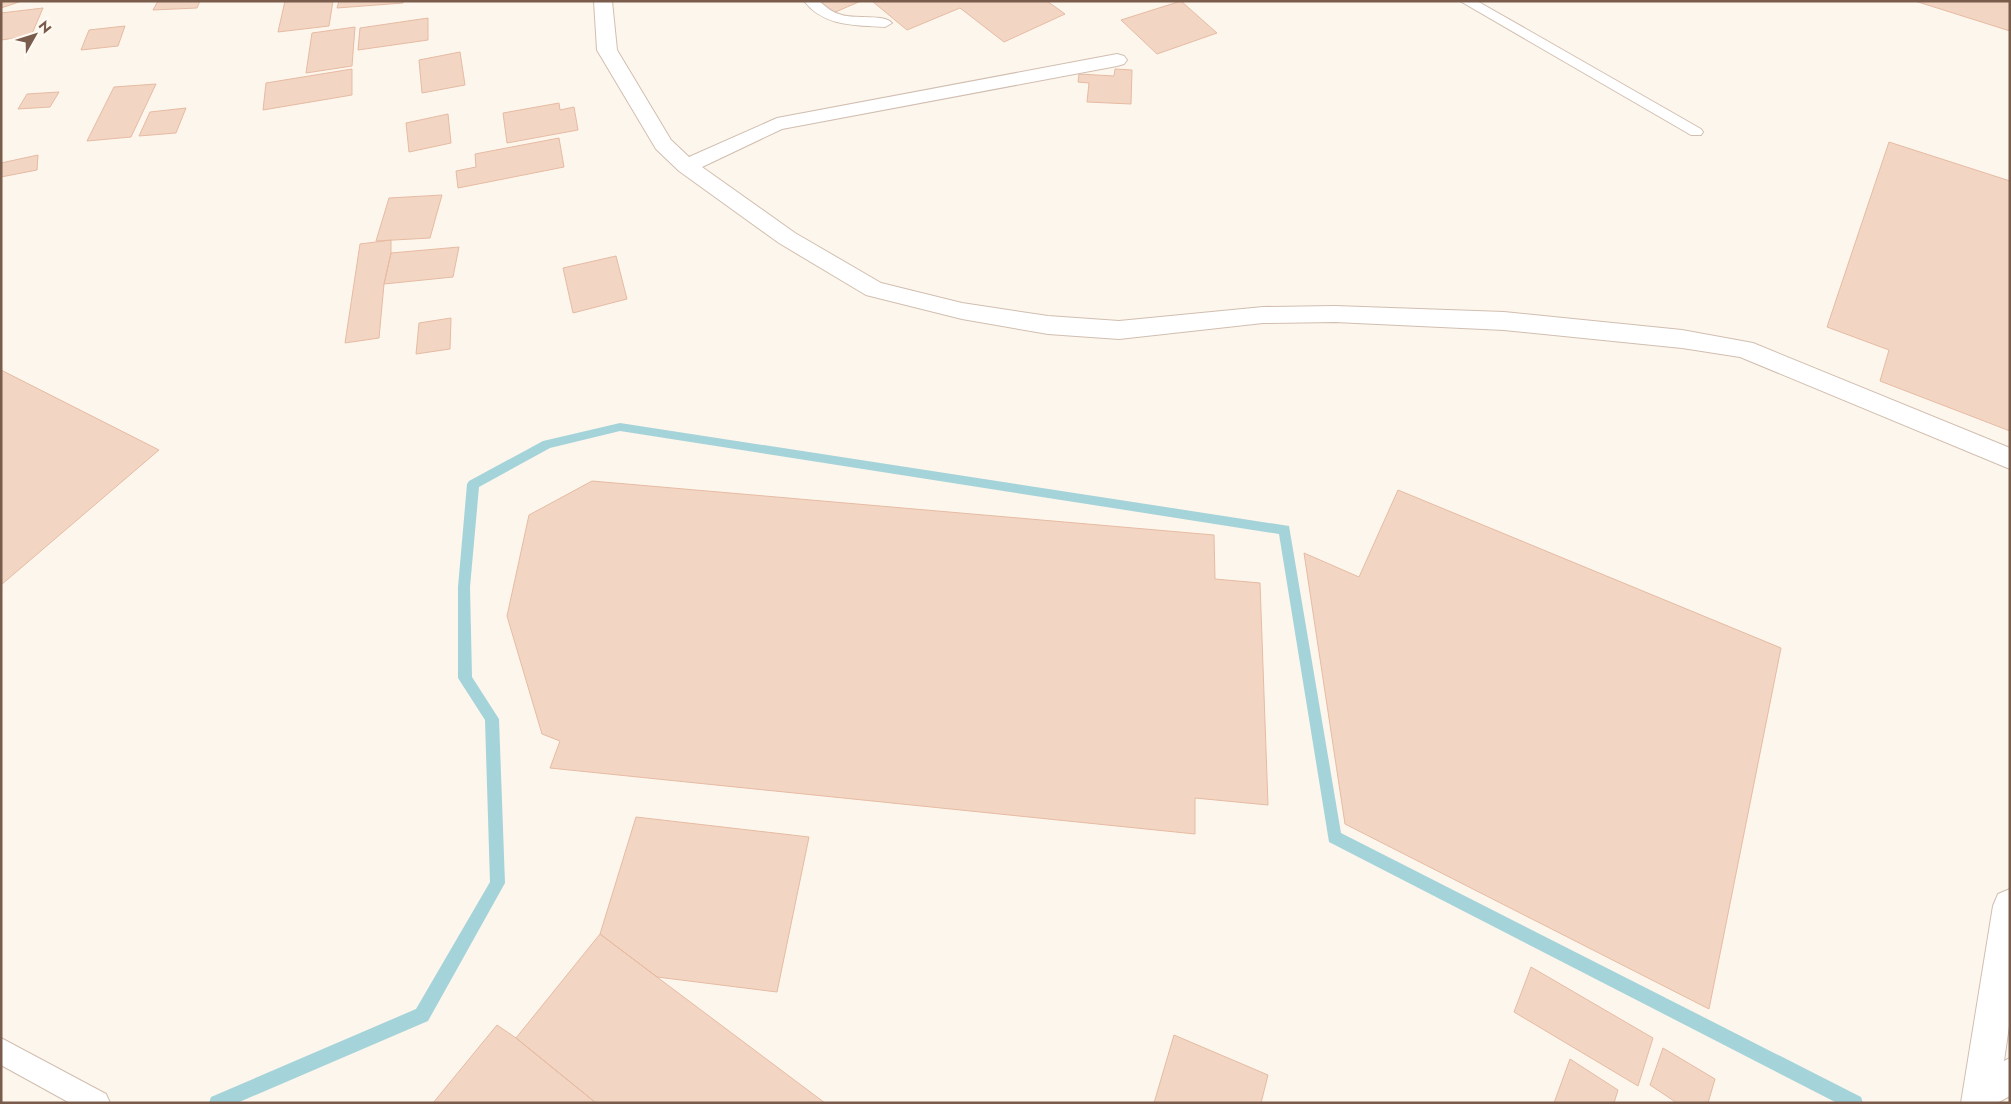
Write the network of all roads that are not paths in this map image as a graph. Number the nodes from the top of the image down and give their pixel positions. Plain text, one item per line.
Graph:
1 (603, 1) edge
2 (811, 1) edge
3 (1468, 1) edge
4 (885, 23) dead end
5 (1117, 60) dead end
6 (1696, 132) dead end
7 (686, 166) junction
8 (2010, 459) edge
9 (2010, 906) edge
10 (1, 1051) edge
11 (1990, 1090) edge
12 (97, 1103) edge

1 - 7 street
2 - 4 lane
3 - 6 lane
5 - 7 street
7 - 8 street
9 - 11 street
10 - 12 lane

